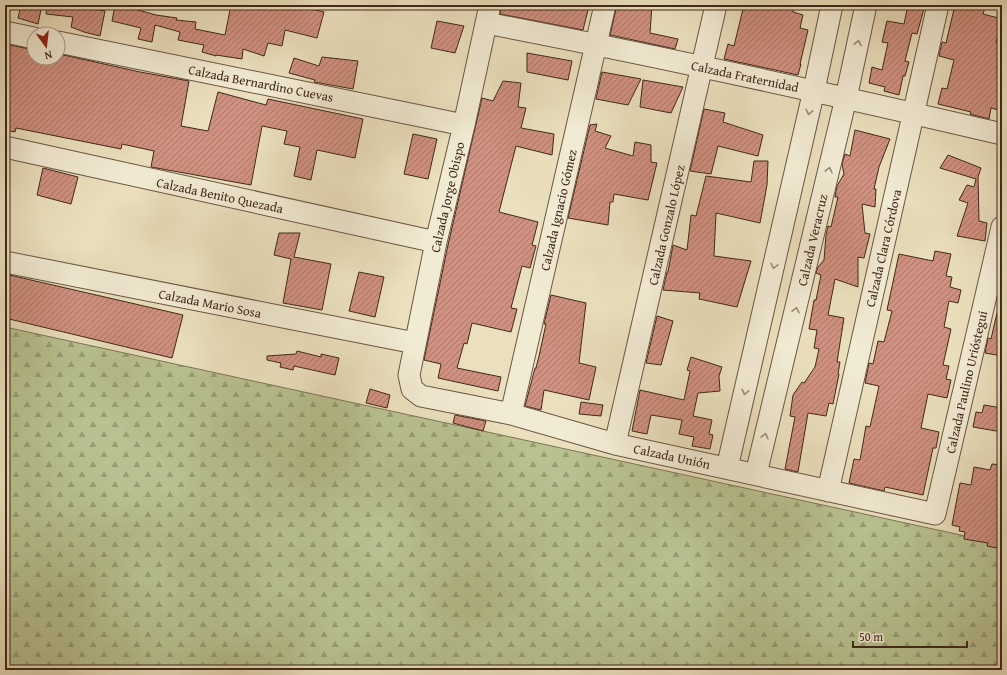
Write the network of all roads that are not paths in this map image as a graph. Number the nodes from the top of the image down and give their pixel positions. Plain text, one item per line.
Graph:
1 (605, 5) edge
2 (716, 5) edge
3 (832, 5) edge
4 (866, 5) edge
5 (938, 5) edge
6 (488, 10) edge
7 (5, 32) edge
8 (26, 36) edge
9 (66, 44) edge
10 (596, 44) junction
11 (702, 68) junction
12 (814, 90) junction
13 (846, 98) junction
14 (914, 114) junction
15 (464, 125) junction
16 (1002, 134) edge
17 (5, 147) edge
18 (1002, 226) edge
19 (436, 242) junction
20 (779, 242) junction
21 (811, 245) junction
22 (5, 262) edge
23 (415, 343) junction
24 (412, 389) joint
25 (511, 414) junction
26 (615, 444) junction
27 (727, 468) junction
28 (756, 474) junction
29 (828, 491) junction
30 (935, 514) joint

1 - 10 street, Calzada Ignacio Gómez
2 - 11 street, Calzada Gonzalo López
3 - 12 street
13 -> 4 street, Calzada Veracruz
5 - 14 street, Calzada Clara Córdova
6 - 10 street, Calzada Fraternidad
6 - 15 street, Calzada Jorge Obispo
7 - 8 street
9 - 15 street, Calzada Bernardino Cuevas
10 - 11 street, Calzada Fraternidad
10 - 25 street, Calzada Ignacio Gómez
11 - 12 street, Calzada Fraternidad
11 - 26 street, Calzada Gonzalo López
12 - 13 street, Calzada Fraternidad
12 -> 20 street
13 - 14 street, Calzada Fraternidad
21 -> 13 street, Calzada Veracruz
14 - 16 street, Calzada Fraternidad
14 - 29 street, Calzada Clara Córdova
15 - 19 street, Calzada Jorge Obispo
17 - 19 street, Calzada Benito Quezada
18 - 30 street, Calzada Paulino Urióstegui
19 - 23 street, Calzada Jorge Obispo
20 - 21 street
20 -> 27 street
28 -> 21 street, Calzada Veracruz
22 - 23 street, Calzada Mario Sosa
23 - 24 street, Calzada Jorge Obispo
24 - 25 street, Calzada Unión
25 - 26 street, Calzada Unión
26 - 27 street, Calzada Unión
27 - 28 street, Calzada Unión
28 - 29 street, Calzada Unión
29 - 30 street, Calzada Unión

